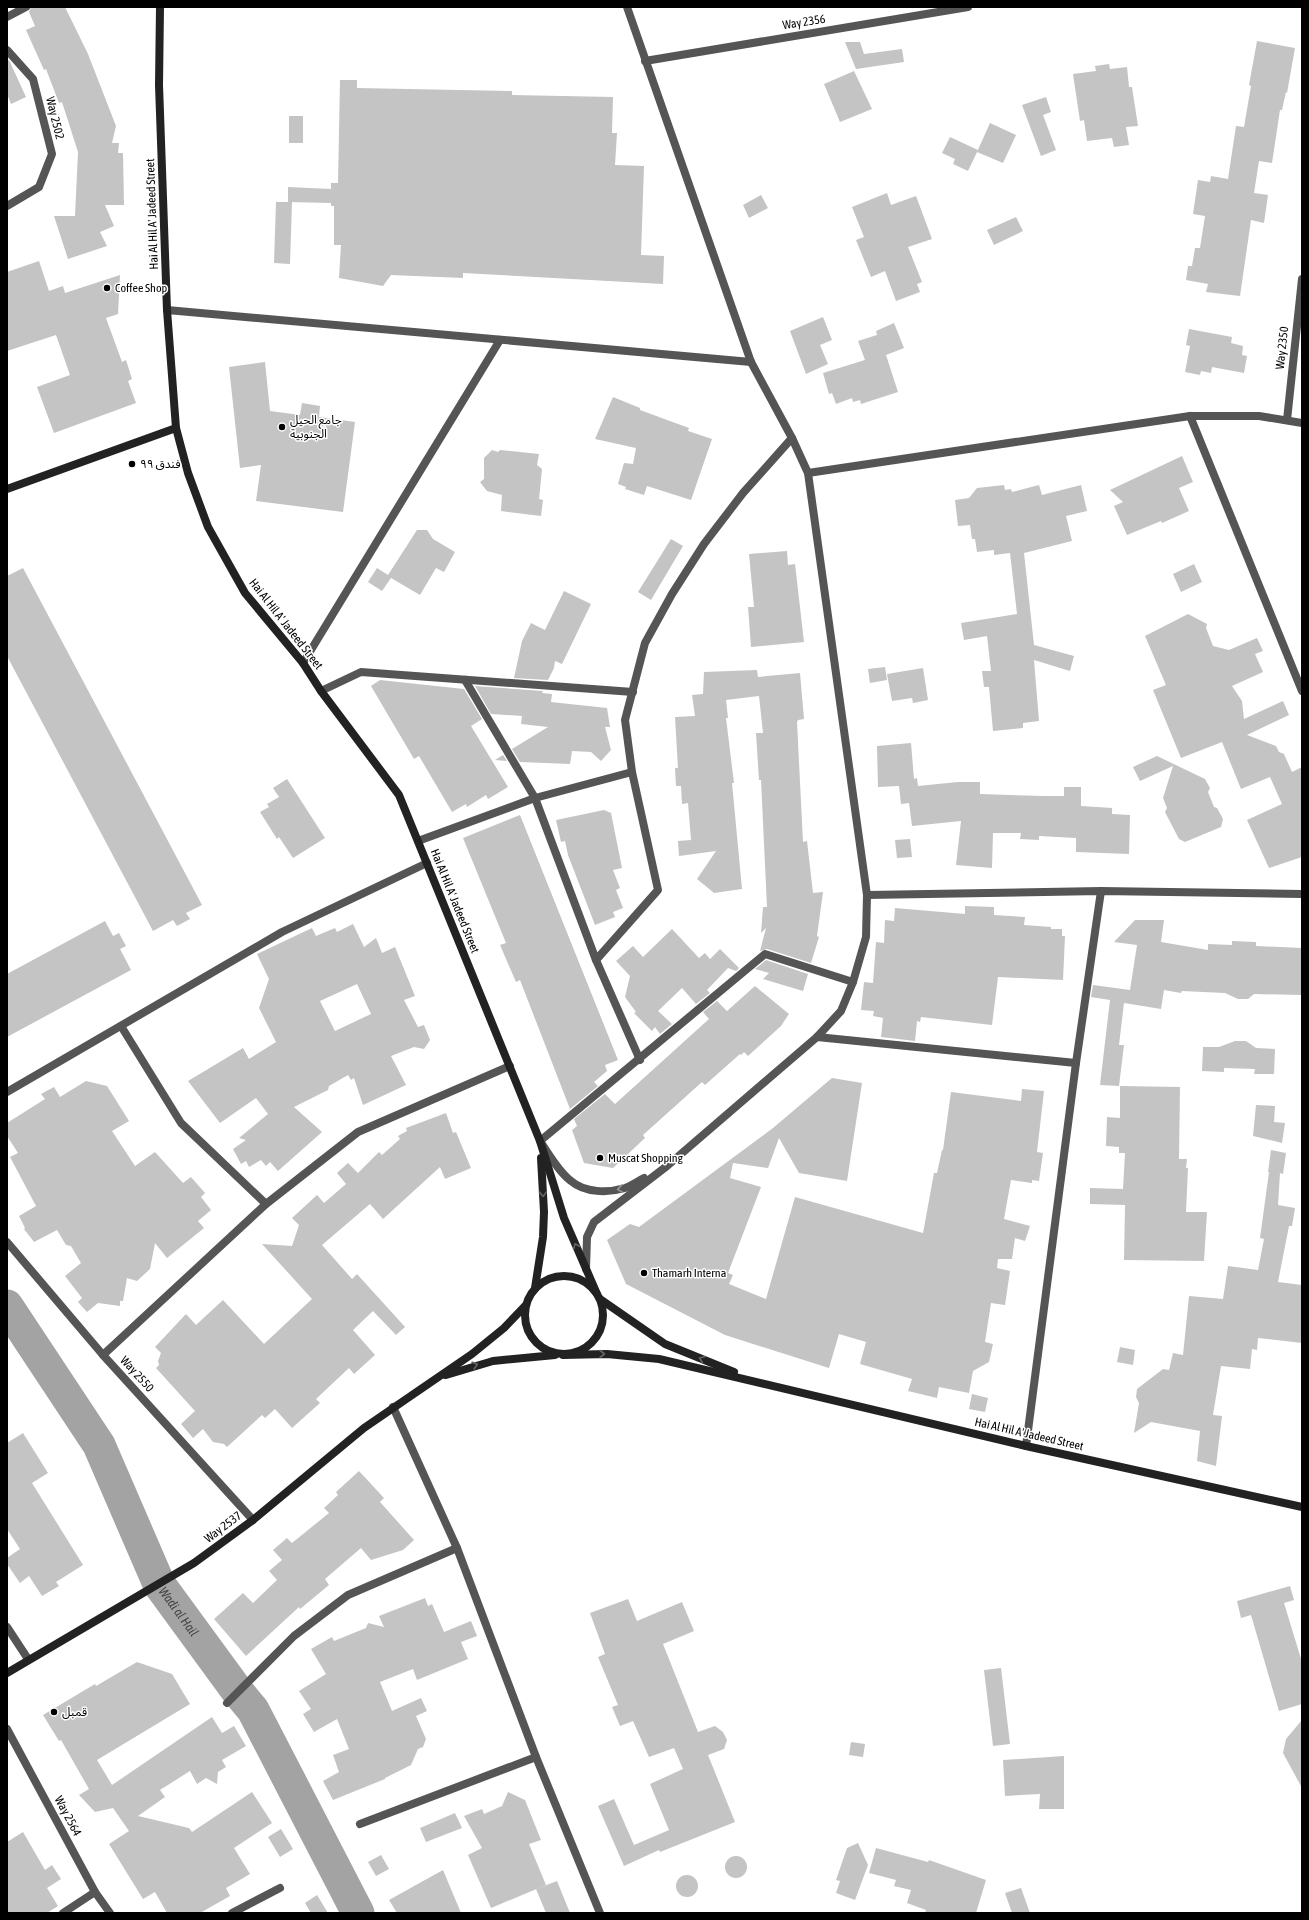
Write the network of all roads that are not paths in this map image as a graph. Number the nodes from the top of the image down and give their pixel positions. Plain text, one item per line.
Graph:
1 (26, 7) edge
2 (160, 7) edge
3 (627, 7) edge
4 (968, 7) edge
5 (7, 17) edge
6 (7, 50) edge
7 (645, 61) junction
8 (7, 206) edge
9 (1302, 279) edge
10 (166, 310) junction
11 (500, 340) junction
12 (751, 362) junction
13 (1190, 416) junction
14 (1287, 420) junction
15 (1302, 423) edge
16 (176, 428) junction
17 (792, 438) junction
18 (808, 473) junction
19 (7, 489) edge
20 (303, 664) junction
21 (465, 680) junction
22 (321, 691) junction
23 (1302, 691) edge
24 (633, 692) junction
25 (632, 772) junction
26 (535, 798) junction
27 (418, 841) junction
28 (427, 863) junction
29 (1102, 891) junction
30 (1302, 894) edge
31 (867, 895) junction
32 (596, 960) junction
33 (853, 982) junction
34 (121, 1026) junction
35 (817, 1037) junction
36 (640, 1060) junction
37 (1076, 1063) junction
38 (510, 1066) junction
39 (7, 1092) edge
40 (540, 1141) junction
41 (667, 1166) junction
42 (266, 1204) junction
43 (7, 1242) edge
44 (586, 1270) junction
45 (535, 1288) junction
46 (599, 1297) junction
47 (526, 1305) junction
48 (103, 1355) junction
49 (561, 1355) junction
50 (438, 1377) junction
51 (751, 1380) junction
52 (393, 1407) junction
53 (1026, 1446) junction
54 (1302, 1507) edge
55 (253, 1520) junction
56 (457, 1548) junction
57 (7, 1627) edge
58 (28, 1659) junction
59 (7, 1673) edge
60 (227, 1703) dead end
61 (7, 1729) edge
62 (536, 1757) junction
63 (360, 1824) dead end
64 (280, 1888) dead end
65 (95, 1892) junction
66 (62, 1913) edge
67 (110, 1913) edge
68 (232, 1913) edge
69 (600, 1913) edge

1 - 5 street
2 - 10 street, Hai Al Hil A' Jadeed Street
3 - 7 street
4 - 7 street, Way 2356
6 - 8 street, Way 2502
7 - 12 street
9 - 14 street, Way 2350
10 - 11 street
10 - 16 street, Hai Al Hil A' Jadeed Street
11 - 12 street
11 - 20 street
12 - 17 street
13 - 14 street
13 - 18 street
13 - 23 street
14 - 15 street
16 - 19 street
16 - 20 street, Hai Al Hil A' Jadeed Street
17 - 18 street
17 - 24 street
18 - 31 street
20 - 22 street, Hai Al Hil A' Jadeed Street
21 - 22 street
21 - 24 street
21 - 26 street
22 - 27 street, Hai Al Hil A' Jadeed Street
24 - 25 street
25 - 26 street
25 - 32 street
26 - 27 street
26 - 32 street
27 - 28 street, Hai Al Hil A' Jadeed Street
28 - 34 street
28 - 38 street, Hai Al Hil A' Jadeed Street
29 - 30 street
29 - 31 street
29 - 37 street
31 - 33 street
32 - 36 street
33 - 35 street
33 - 36 street
34 - 39 street
34 - 42 street
35 - 37 street
35 - 41 street
36 - 40 street
37 - 53 street
38 - 40 street, Hai Al Hil A' Jadeed Street
38 - 42 street
41 -> 40 street
44 -> 40 street
40 -> 45 street
41 - 44 street
42 - 48 street
43 - 48 street, Way 2550
44 - 46 street
45 - 46 street
45 - 47 street
46 - 49 street
51 -> 46 street
47 - 49 street
47 - 50 street, Way 2537
48 - 55 street, Way 2550
50 -> 49 street
49 -> 51 street
50 - 52 street, Way 2537
51 - 53 street, Hai Al Hil A' Jadeed Street
52 - 55 street, Way 2537
52 - 56 street
53 - 54 street, Hai Al Hil A' Jadeed Street
55 - 58 street, Way 2537
56 - 60 street
56 - 62 street
57 - 58 street
58 - 59 street, Way 2537
61 - 65 street, Way 2564
62 - 63 street
62 - 69 street
64 - 68 street
65 - 66 street
65 - 67 street, Way 2564

